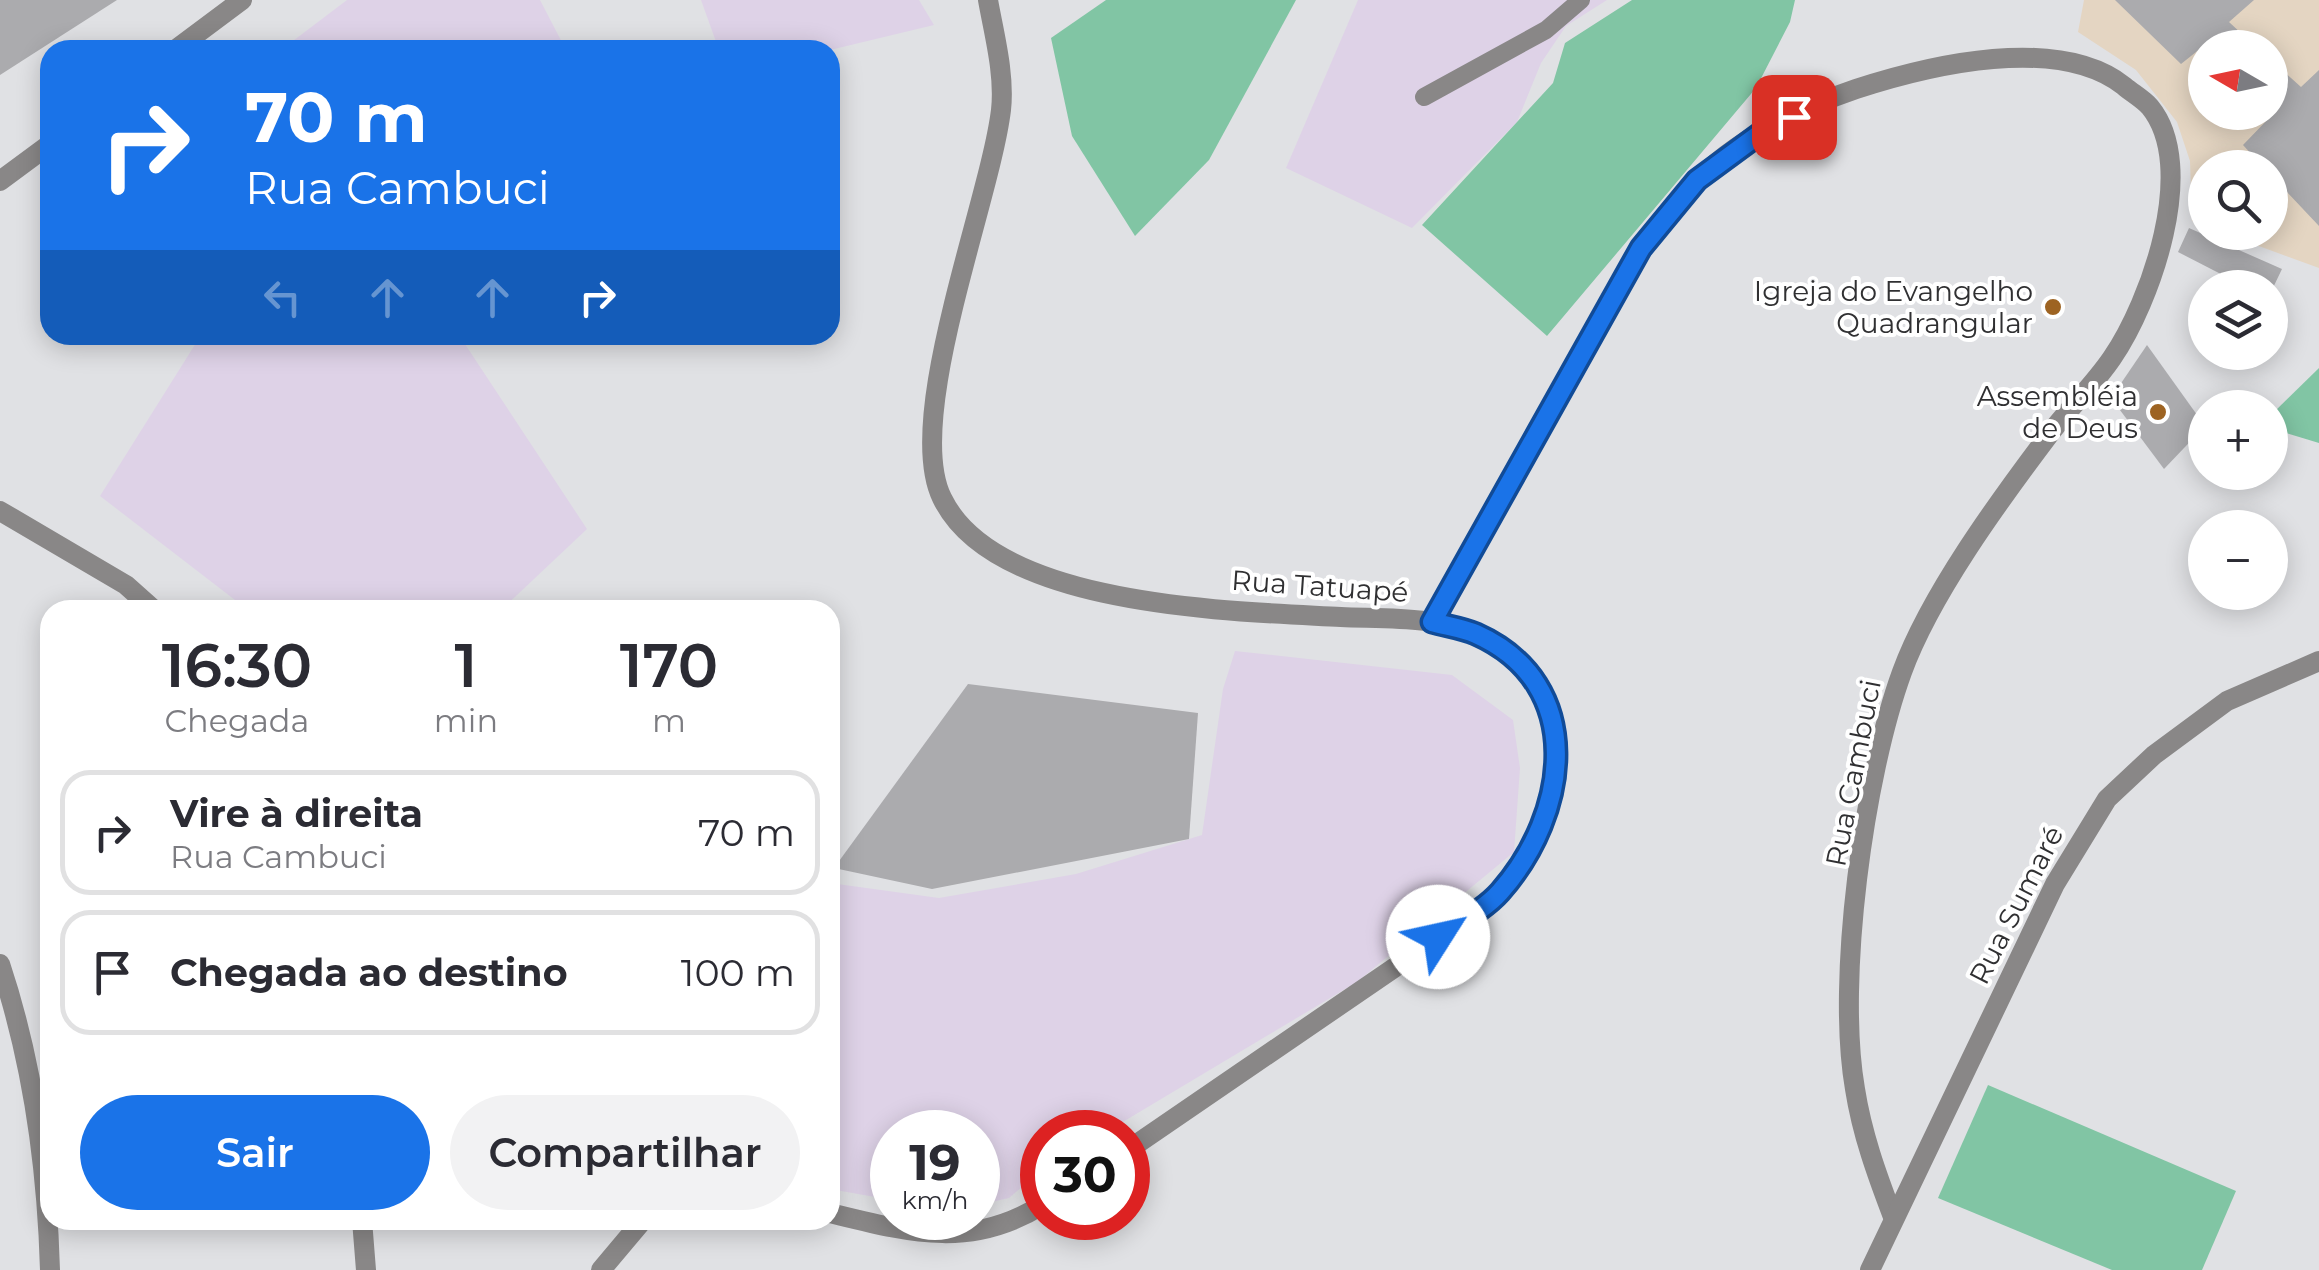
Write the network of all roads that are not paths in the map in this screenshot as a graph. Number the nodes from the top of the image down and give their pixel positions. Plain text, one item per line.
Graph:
1 (242, 0) edge
2 (988, 0) edge
3 (1581, 0) edge
4 (188, 40) edge
5 (1424, 97) dead end
6 (40, 151) edge
7 (0, 181) edge
8 (0, 512) edge
9 (143, 600) edge
10 (1432, 622) junction
11 (2319, 661) edge
12 (0, 964) edge
13 (1150, 1135) edge
14 (40, 1137) edge
15 (840, 1215) edge
16 (1020, 1216) edge
17 (1893, 1217) junction
18 (49, 1230) edge
19 (363, 1230) edge
20 (635, 1230) edge
21 (50, 1270) edge
22 (366, 1270) edge
23 (601, 1270) edge
24 (1870, 1270) edge

1 - 4 street
2 - 10 street, Rua Tatuapé
3 - 5 lane
6 - 7 street
8 - 9 street
10 - 13 street, Rua Tatuapé
10 - 17 street, Rua Cambuci
11 - 17 street, Rua Sumaré
12 - 14 street
15 - 16 street
17 - 24 street, Rua Sumaré
18 - 21 street
19 - 22 street
20 - 23 street

